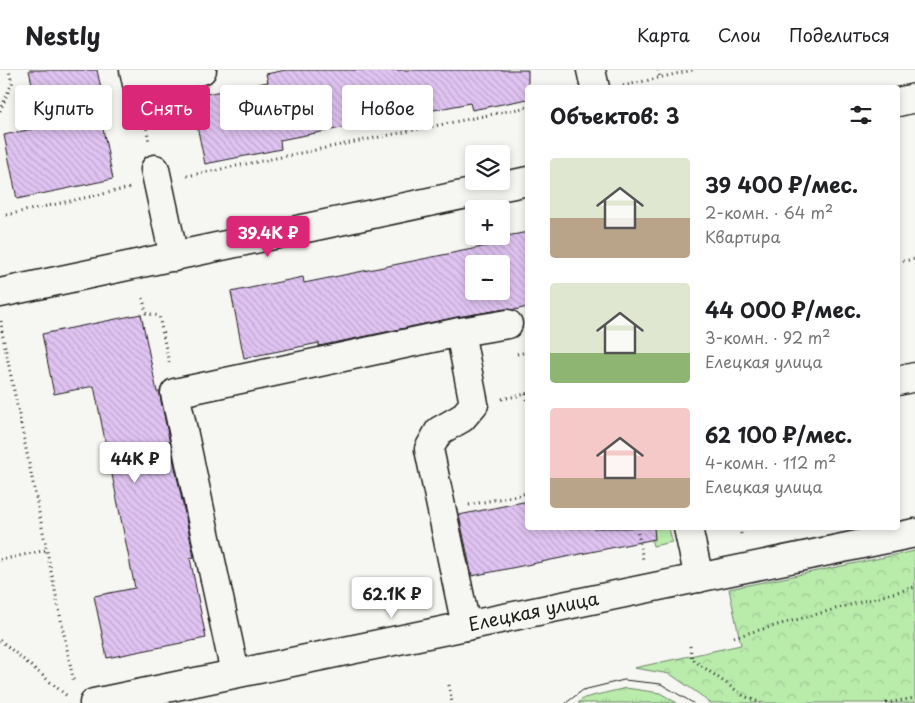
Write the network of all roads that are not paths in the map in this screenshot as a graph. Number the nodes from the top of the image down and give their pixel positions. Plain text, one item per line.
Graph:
1 (202, 70) edge
2 (591, 70) edge
3 (136, 77) edge
4 (605, 85) edge
5 (915, 98) edge
6 (900, 102) edge
7 (157, 176) road end
8 (525, 183) edge
9 (174, 256) junction
10 (0, 305) edge
11 (508, 324) dead end
12 (460, 332) junction
13 (915, 377) edge
14 (900, 381) edge
15 (688, 530) edge
16 (915, 533) edge
17 (699, 578) junction
18 (466, 626) junction
19 (235, 673) junction
20 (81, 700) edge

1 - 3 street
2 - 4 street
5 - 6 street
7 - 9 street
8 - 9 street
9 - 10 street
11 - 12 street
12 - 18 street
12 - 19 street
13 - 14 street
15 - 17 street
16 - 17 street, Елецкая улица
17 - 18 street, Елецкая улица
18 - 19 street, Елецкая улица
19 - 20 street, Елецкая улица

